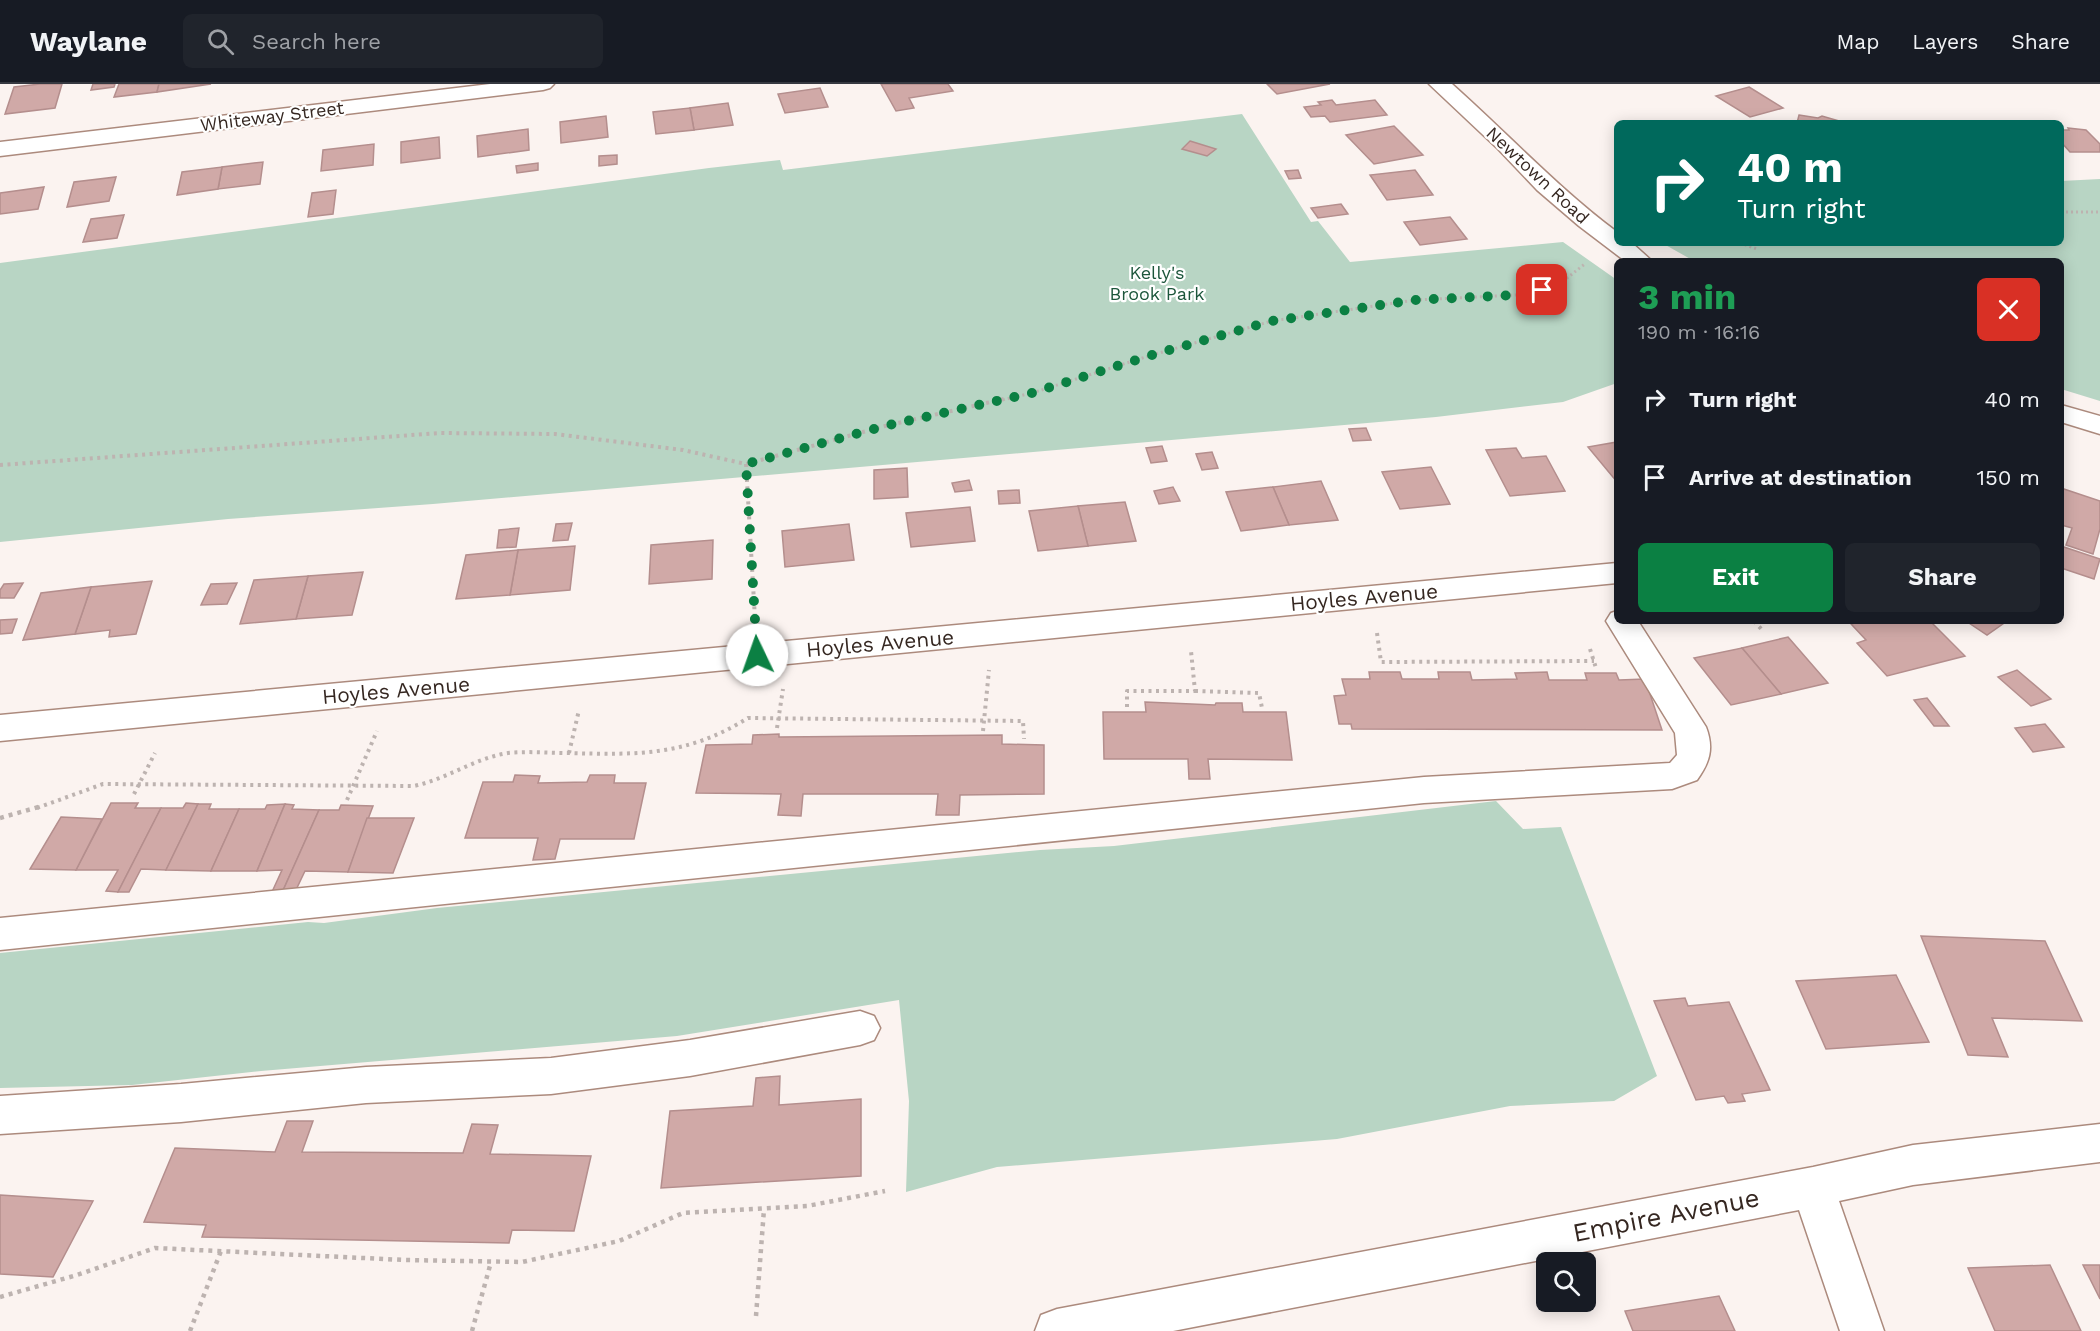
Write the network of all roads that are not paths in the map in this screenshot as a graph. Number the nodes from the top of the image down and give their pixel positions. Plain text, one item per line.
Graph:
1 (543, 84) edge
2 (1440, 84) edge
3 (0, 149) edge
4 (1614, 241) edge
5 (1620, 246) edge
6 (1636, 258) edge
7 (2064, 414) edge
8 (2100, 425) edge
9 (1605, 574) edge
10 (1614, 604) edge
11 (1624, 624) edge
12 (0, 728) edge
13 (0, 934) edge
14 (860, 1028) dead end
15 (0, 1115) edge
16 (2100, 1143) edge
17 (1812, 1187) junction
18 (1077, 1330) edge
19 (1862, 1331) edge

1 - 3 street, Whiteway Street
2 - 4 street, Newtown Road
5 - 6 street, Newtown Road
7 - 8 street
9 - 10 street
9 - 12 street, Hoyles Avenue
11 - 13 street
14 - 15 street
16 - 17 street, Empire Avenue
17 - 18 street, Empire Avenue
17 - 19 street

